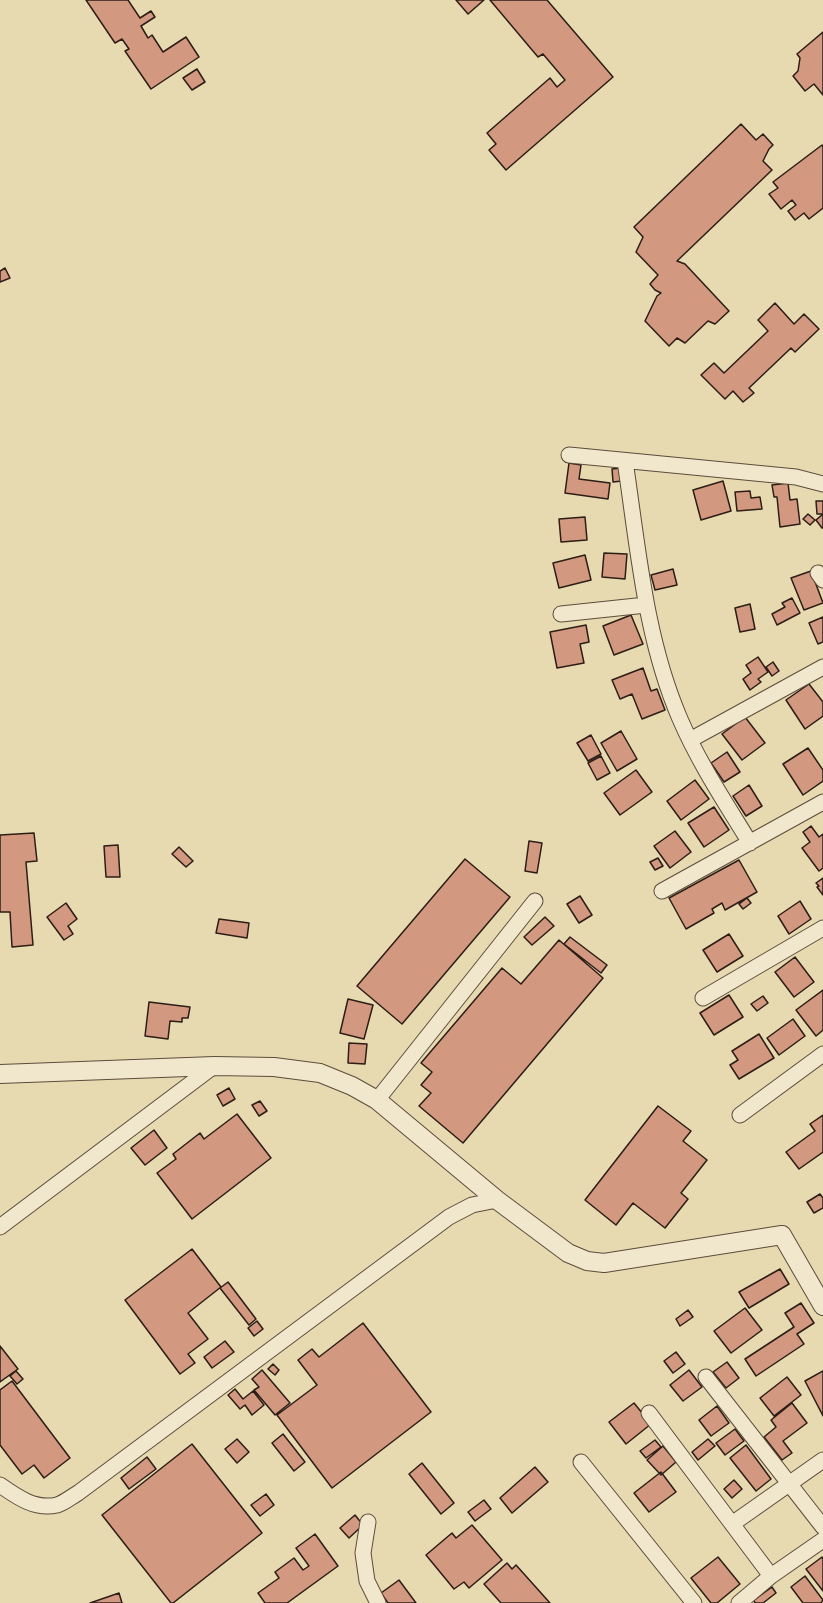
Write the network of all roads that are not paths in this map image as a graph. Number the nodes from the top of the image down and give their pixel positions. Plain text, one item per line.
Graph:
1 (569, 455) dead end
2 (625, 460) junction
3 (823, 484) edge
4 (646, 605) junction
5 (561, 614) dead end
6 (823, 667) edge
7 (690, 740) junction
8 (823, 802) edge
9 (750, 843) junction
10 (662, 891) dead end
11 (535, 901) dead end
12 (823, 928) edge
13 (703, 998) dead end
14 (823, 1054) edge
15 (214, 1066) junction
16 (0, 1074) edge
17 (377, 1100) junction
18 (740, 1115) dead end
19 (497, 1200) junction
20 (0, 1227) edge
21 (823, 1306) edge
22 (706, 1377) dead end
23 (649, 1413) dead end
24 (823, 1460) edge
25 (581, 1462) dead end
26 (790, 1484) junction
27 (0, 1485) edge
28 (368, 1522) dead end
29 (732, 1524) junction
30 (823, 1527) edge
31 (823, 1540) edge
32 (771, 1576) junction
33 (378, 1603) edge
34 (694, 1603) edge
35 (739, 1603) edge

1 - 2 street
2 - 3 street
2 - 4 street
4 - 5 street
4 - 7 street
6 - 7 street
7 - 9 street
8 - 9 street
9 - 10 street
11 - 17 street
12 - 13 street
14 - 18 street
15 - 16 street
15 - 17 street
15 - 20 street
17 - 19 street
19 - 21 street
19 - 27 street
22 - 26 street
23 - 29 street
24 - 26 street
25 - 34 street
26 - 29 street
26 - 30 street
28 - 33 street
29 - 32 street
31 - 32 street
32 - 35 street

